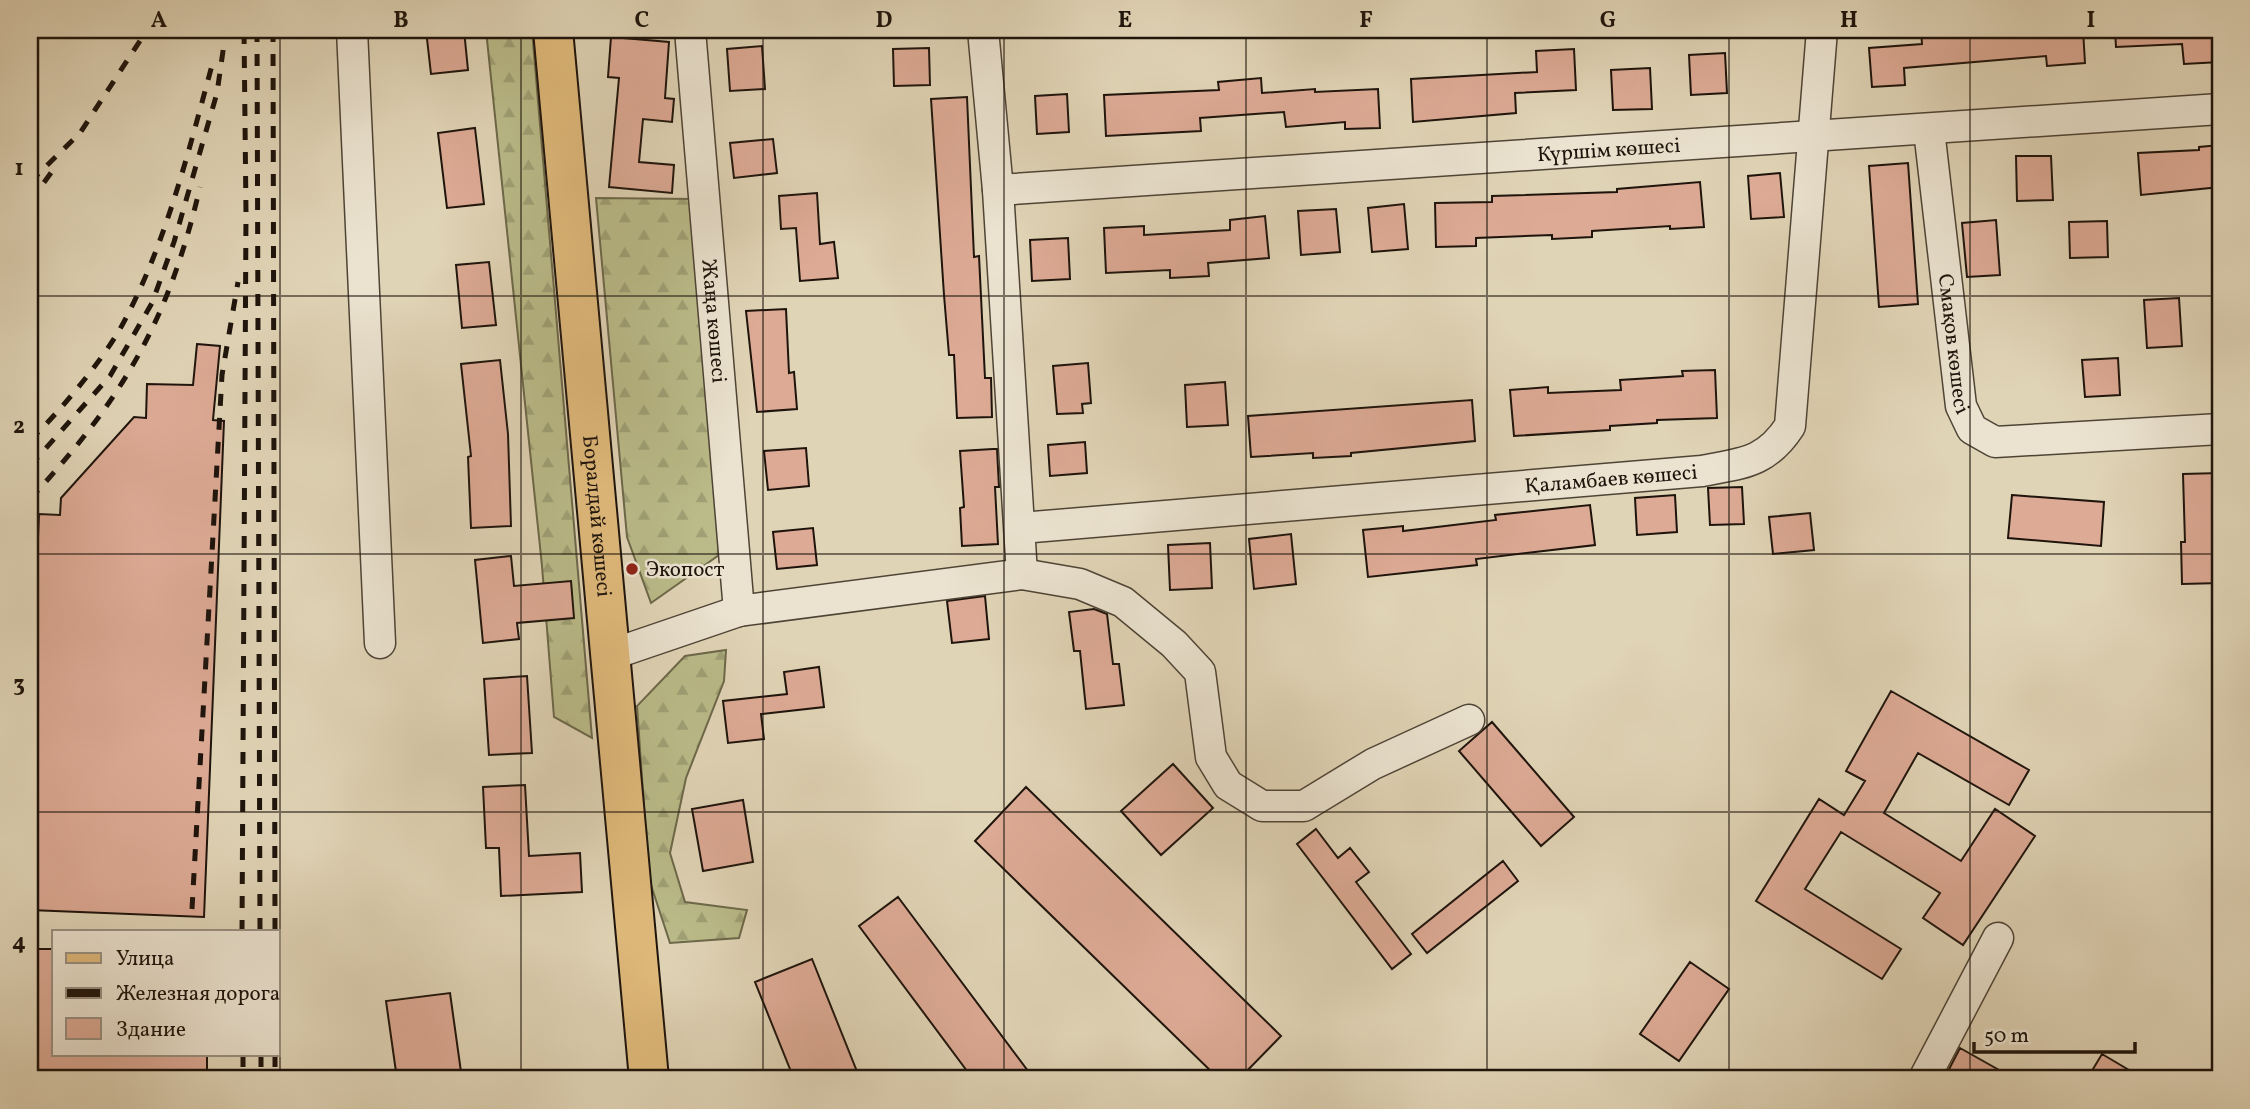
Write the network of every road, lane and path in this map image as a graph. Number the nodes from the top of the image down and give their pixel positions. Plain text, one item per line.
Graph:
1 (352, 30) edge
2 (554, 30) edge
3 (690, 30) edge
4 (983, 30) edge
5 (1822, 30) edge
6 (2220, 109) edge
7 (1929, 130) junction
8 (1812, 137) junction
9 (998, 190) junction
10 (2220, 429) edge
11 (1021, 528) junction
12 (1022, 574) junction
13 (739, 611) junction
14 (380, 643) dead end
15 (610, 655) junction
16 (1469, 720) dead end
17 (1998, 938) dead end
18 (640, 1002) junction
19 (649, 1079) edge
20 (672, 1079) edge
21 (1924, 1079) edge

1 - 14 street
2 - 15 main road, Боралдай көшесі
3 - 13 street, Жаңа көшесі
4 - 9 street
5 - 8 street, Қаламбаев көшесі
6 - 7 street, Күршім көшесі
7 - 8 street, Күршім көшесі
7 - 10 street, Смақов көшесі
8 - 9 street, Күршім көшесі
8 - 11 street, Қаламбаев көшесі
9 - 11 street
11 - 12 street
12 - 13 street
12 - 16 street
13 - 15 street
15 - 18 main road, Боралдай көшесі
17 - 21 street
18 - 19 main road, Боралдай көшесі
18 - 20 main road

